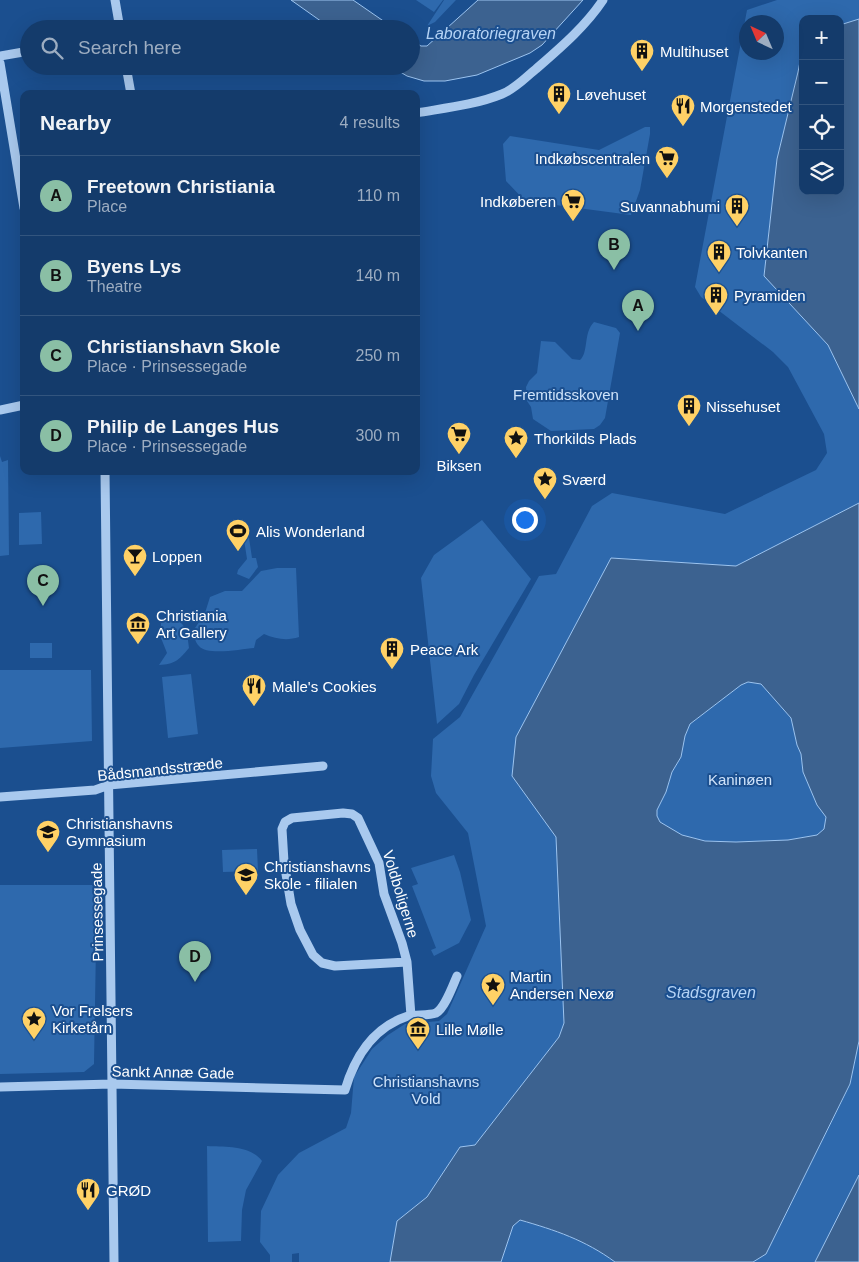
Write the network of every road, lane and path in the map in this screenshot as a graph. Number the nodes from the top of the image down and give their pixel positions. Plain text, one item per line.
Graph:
1 (115, 0) edge
2 (603, 0) edge
3 (118, 20) edge
4 (20, 53) edge
5 (0, 56) edge
6 (0, 63) edge
7 (128, 75) edge
8 (130, 90) edge
9 (420, 112) edge
10 (20, 184) edge
11 (20, 406) edge
12 (0, 410) edge
13 (105, 475) edge
14 (323, 766) dead end
15 (109, 785) junction
16 (0, 797) edge
17 (406, 962) junction
18 (457, 976) dead end
19 (411, 1016) junction
20 (112, 1084) junction
21 (0, 1087) edge
22 (114, 1262) edge

1 - 3 street
2 - 9 street
4 - 5 street
6 - 10 street
7 - 8 street
11 - 12 street
13 - 15 street, Prinsessegade
14 - 15 street, Bådsmandsstræde
15 - 16 street, Bådsmandsstræde
15 - 20 street, Prinsessegade
17 - 17 street, Voldboligerne
17 - 19 street, Voldboligerne
18 - 19 street
19 - 20 street, Sankt Annæ Gade
20 - 21 street, Sankt Annæ Gade
20 - 22 street, Prinsessegade

